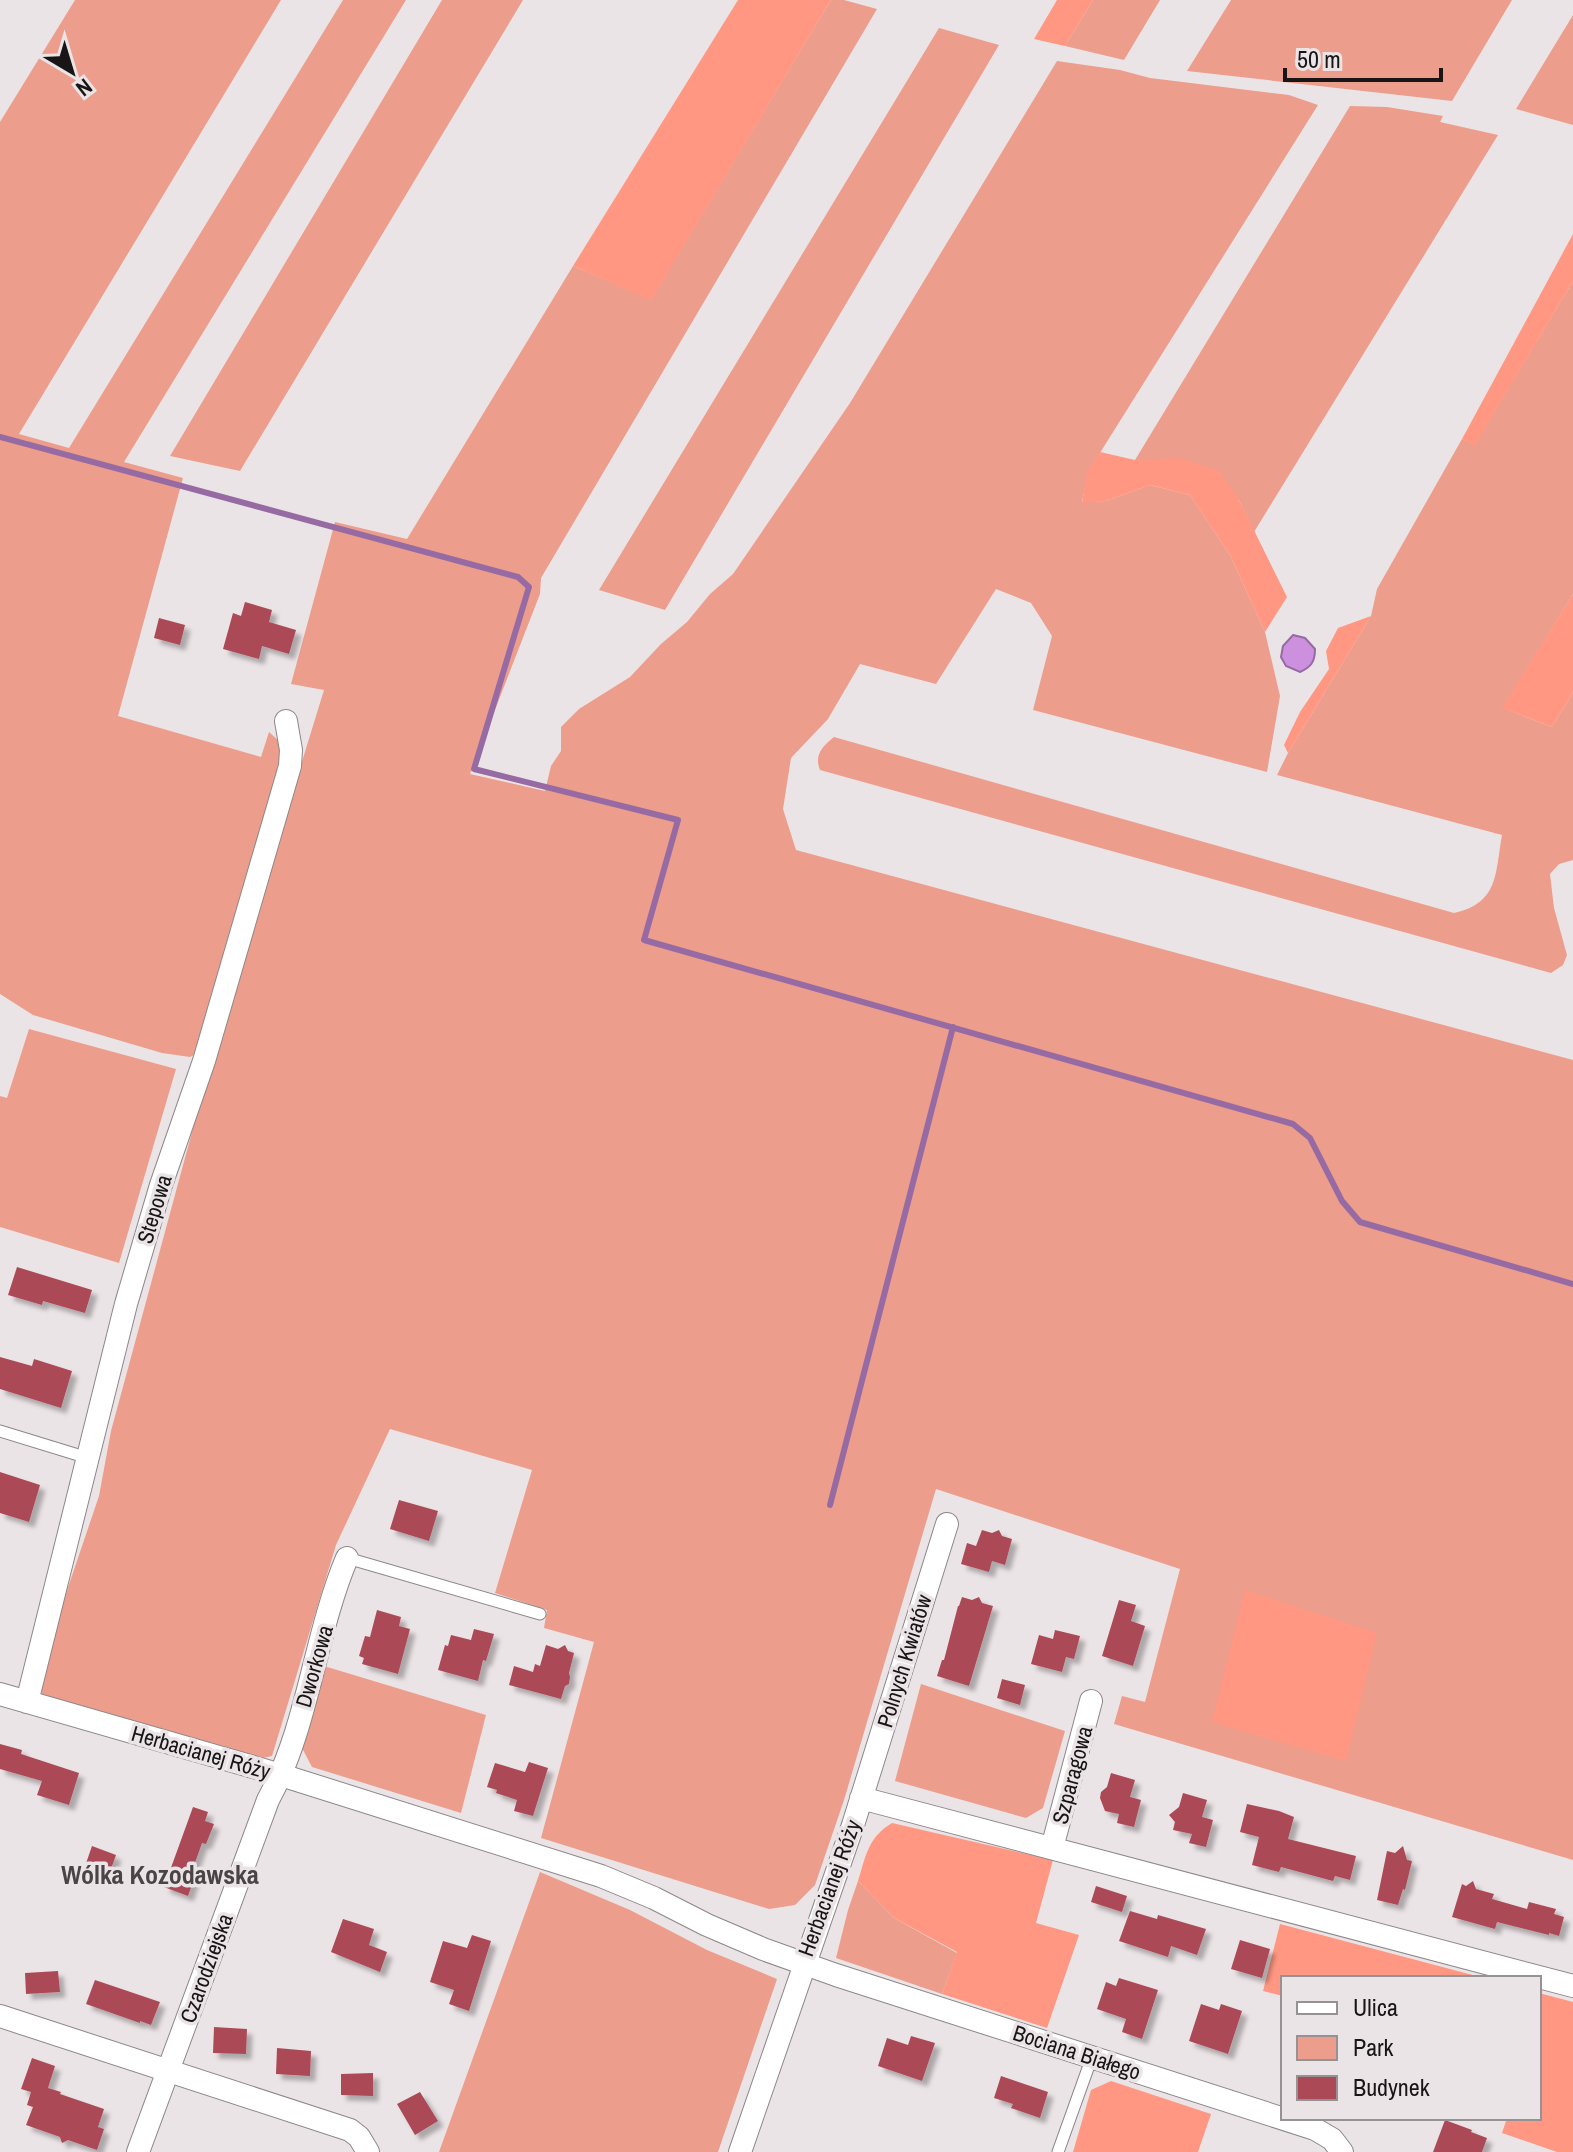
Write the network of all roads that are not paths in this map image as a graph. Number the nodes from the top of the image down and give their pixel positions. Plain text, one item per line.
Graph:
1 (286, 721) dead end
2 (0, 1431) edge
3 (88, 1458) junction
4 (947, 1524) dead end
5 (347, 1558) joint
6 (540, 1614) dead end
7 (0, 1694) edge
8 (1091, 1701) dead end
9 (27, 1702) junction
10 (281, 1775) junction
11 (861, 1798) junction
12 (1052, 1848) junction
13 (804, 1965) junction
14 (1535, 1976) edge
15 (1541, 1978) edge
16 (1573, 1986) edge
17 (0, 2016) edge
18 (1092, 2057) junction
19 (167, 2072) junction
20 (1281, 2118) edge
21 (1287, 2120) edge
22 (138, 2152) edge
23 (368, 2152) edge
24 (740, 2152) edge
25 (1058, 2152) edge
26 (1342, 2152) edge

1 - 3 street, Stepowa
2 - 3 lane
3 - 9 street, Stepowa
4 - 11 street, Polnych Kwiatów
5 - 6 lane
5 - 10 street, Dworkowa
7 - 9 street, Herbacianej Róży
8 - 12 street, Szparagowa
9 - 10 street, Herbacianej Róży
10 - 13 street, Herbacianej Róży
10 - 19 street, Czarodziejska
11 - 12 street, Herbacianej Róży
11 - 13 street, Herbacianej Róży
12 - 14 street, Herbacianej Róży
13 - 18 street, Bociana Białego
13 - 24 street
15 - 16 street, Herbacianej Róży
17 - 19 street
18 - 20 street, Bociana Białego
18 - 25 lane
19 - 22 street, Czarodziejska
19 - 23 street
21 - 26 street, Bociana Białego

